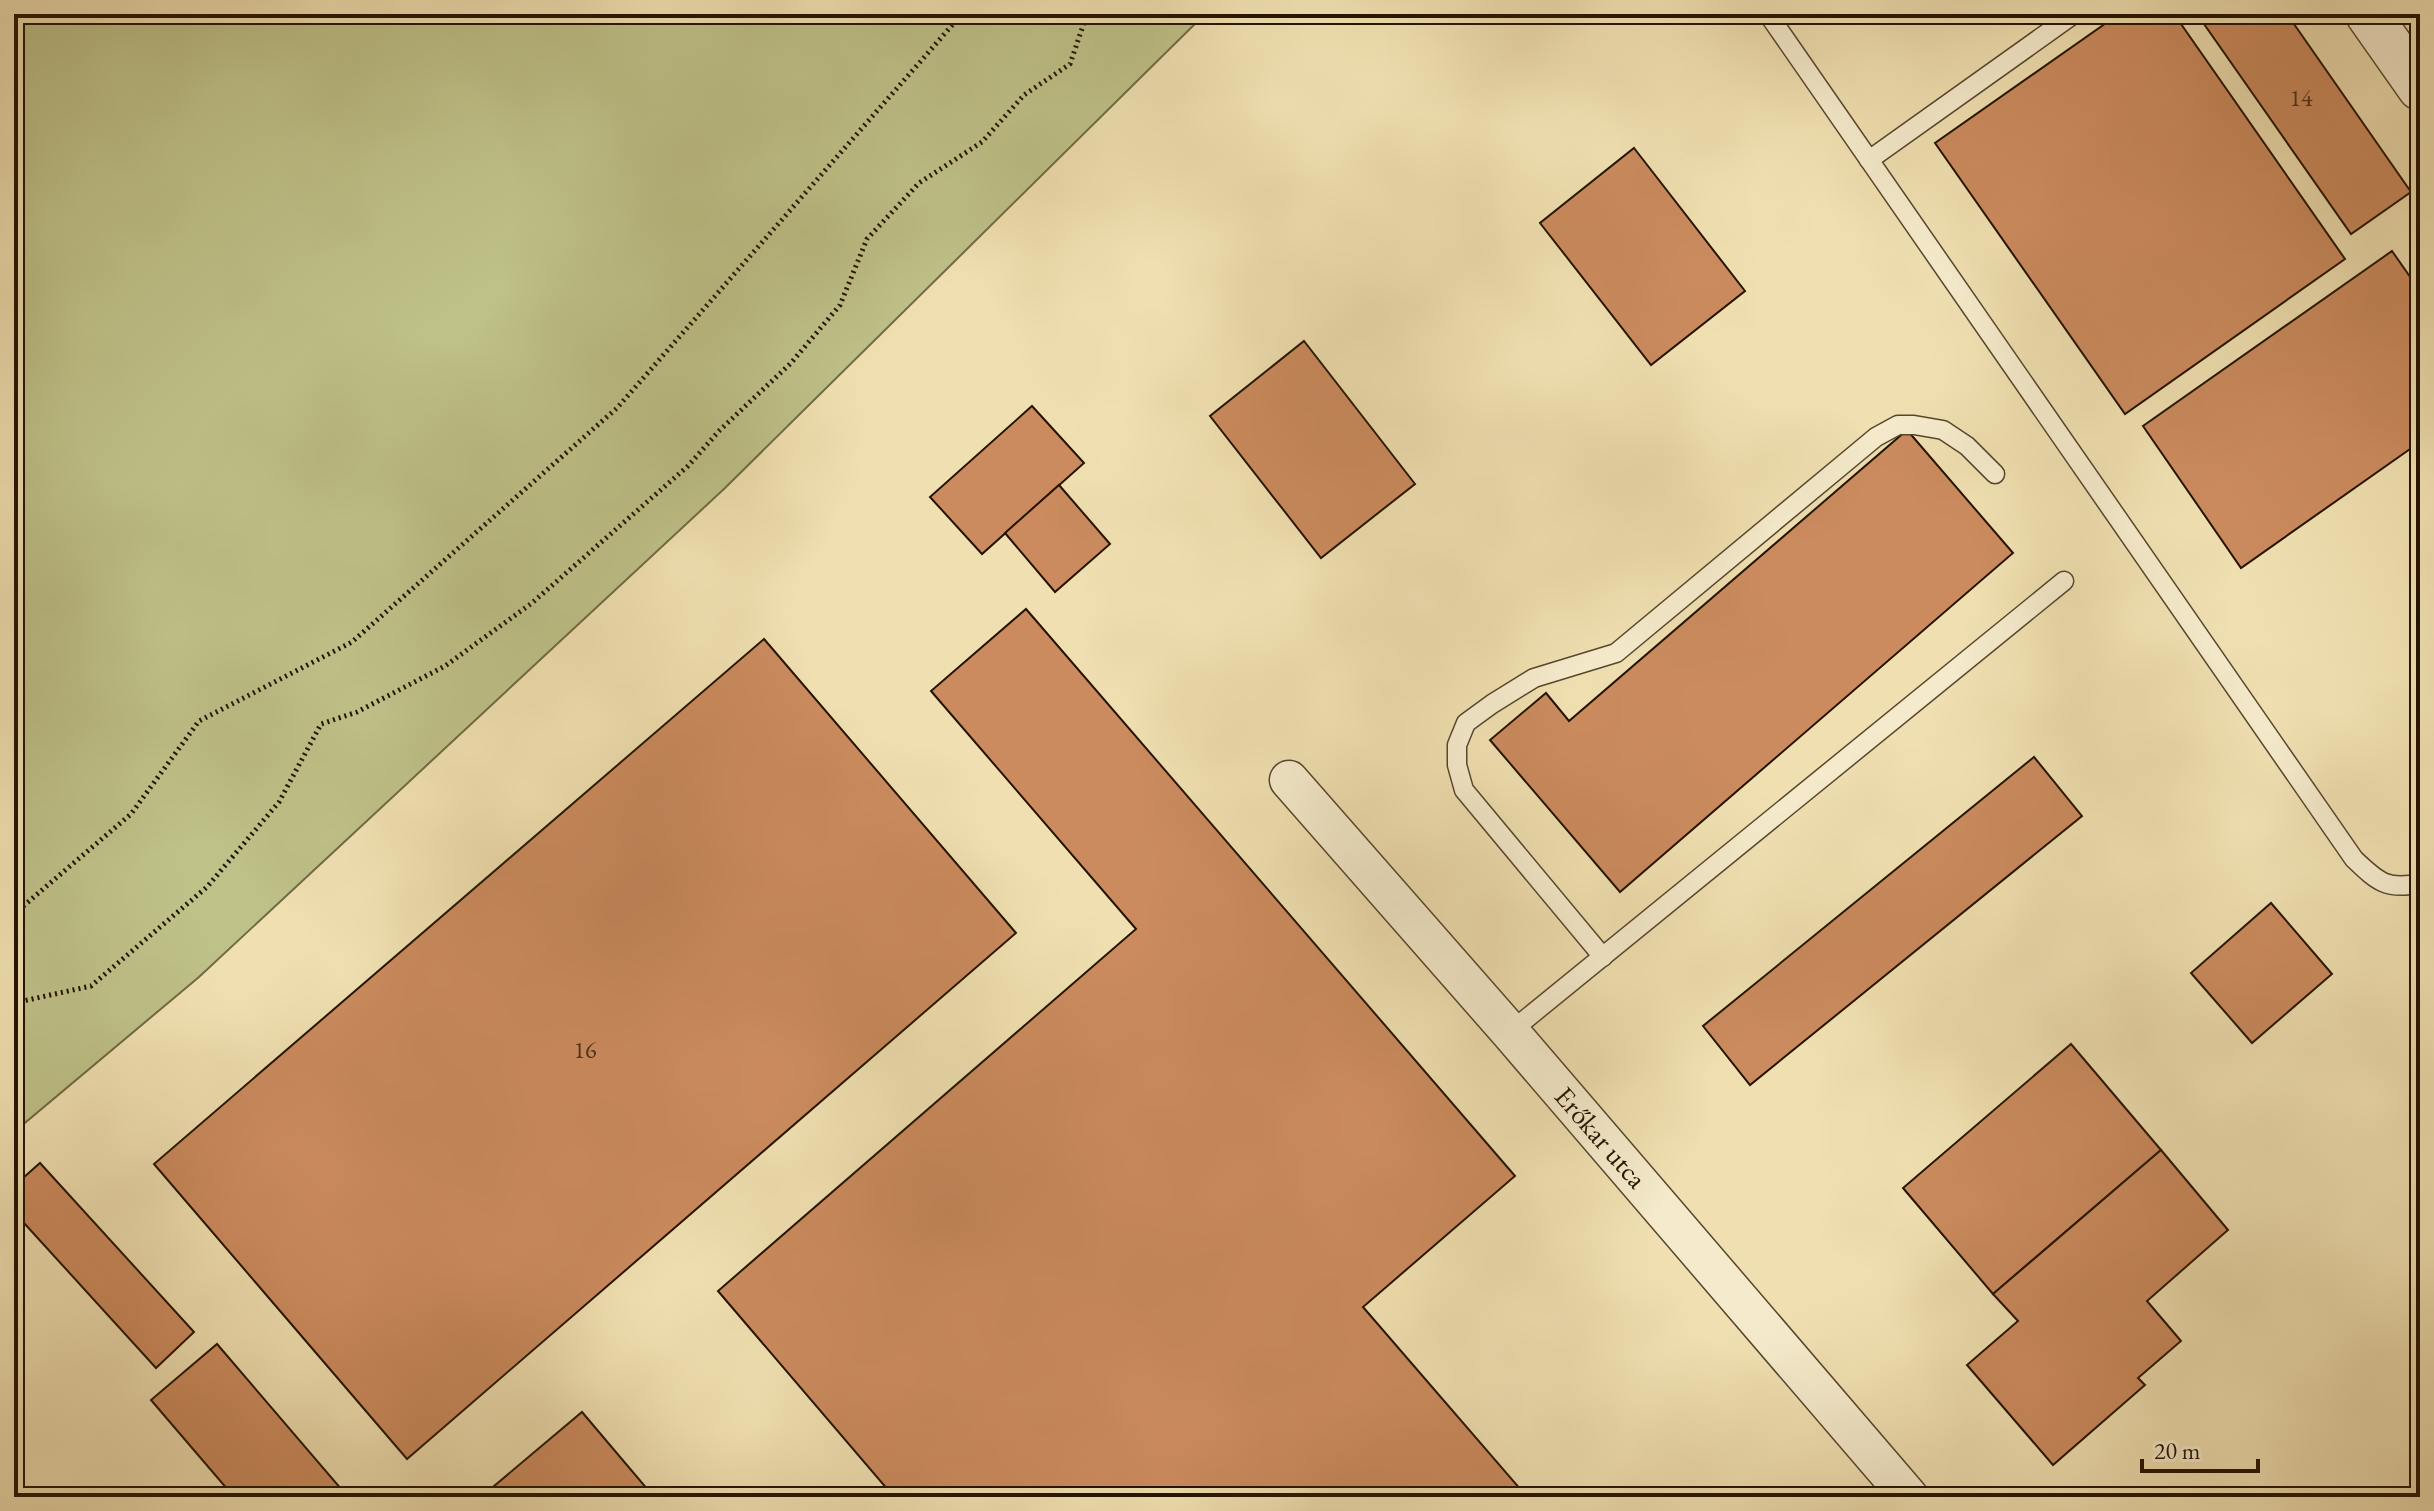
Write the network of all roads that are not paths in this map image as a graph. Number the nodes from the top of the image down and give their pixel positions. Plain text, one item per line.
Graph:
1 (1768, 14) edge
2 (2074, 14) edge
3 (2369, 14) edge
4 (2420, 88) edge
5 (1869, 160) junction
6 (1995, 474) dead end
7 (2064, 581) dead end
8 (1289, 780) dead end
9 (2420, 883) edge
10 (1603, 957) junction
11 (1510, 1032) junction
12 (1909, 1497) edge

1 - 5 lane
2 - 5 lane
3 - 4 street
5 - 9 lane
6 - 10 lane
7 - 10 lane
8 - 11 street, Erőkar utca
10 - 11 lane
11 - 12 street, Erőkar utca

